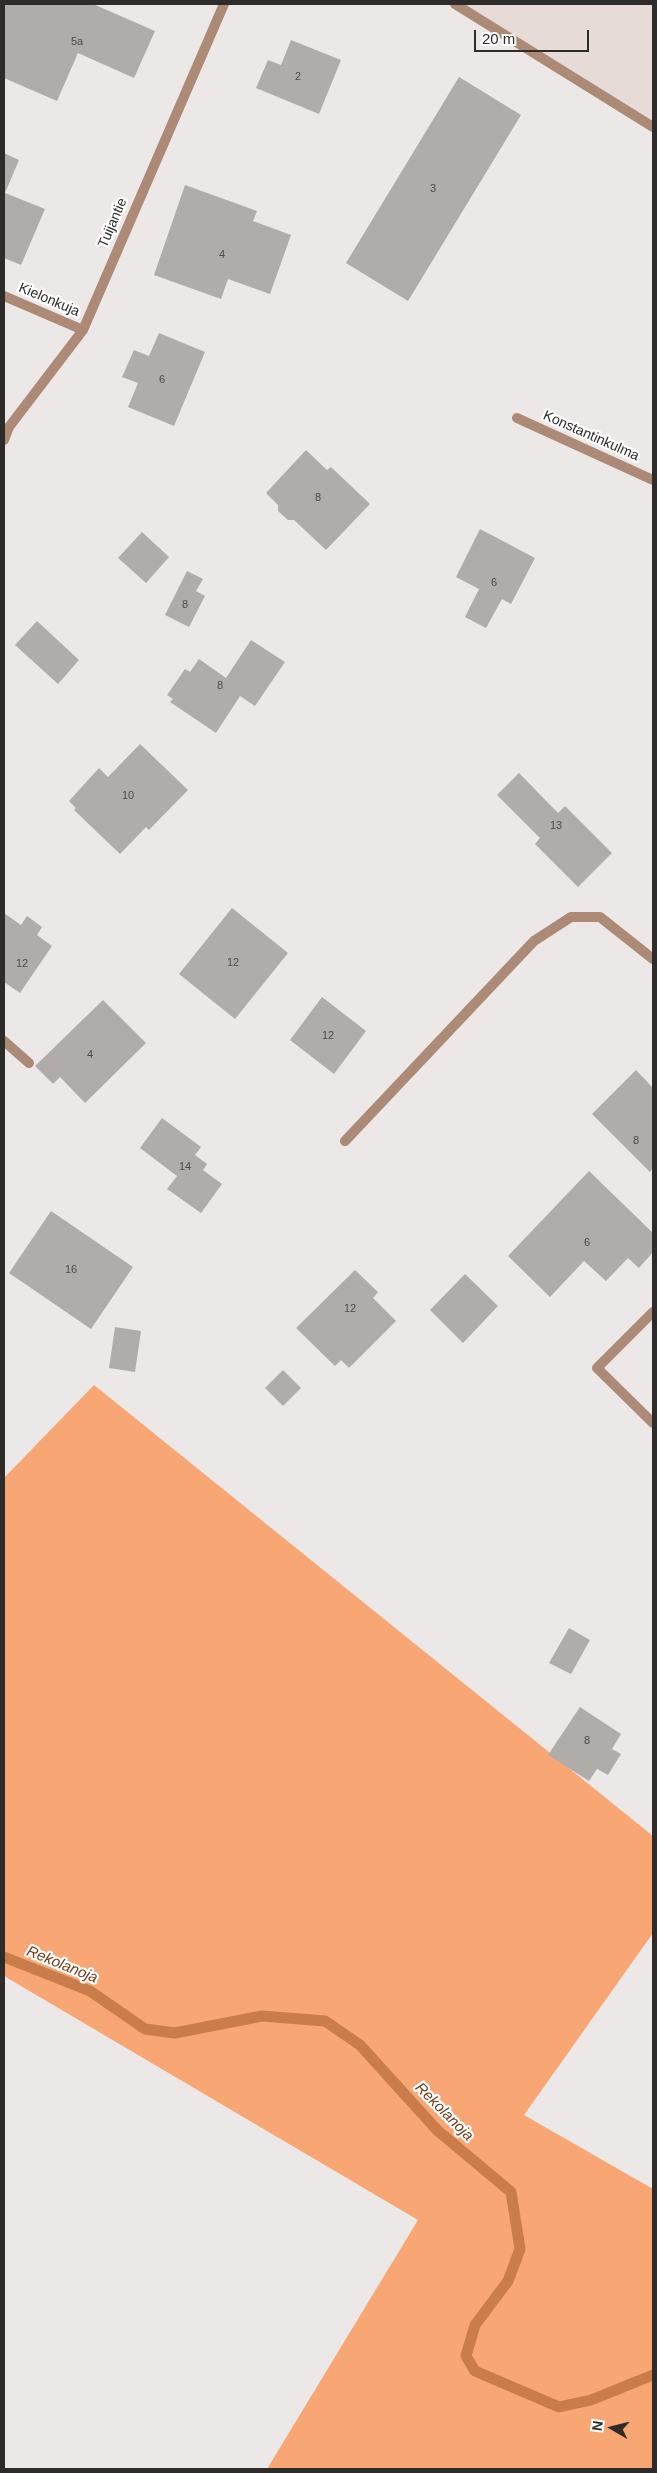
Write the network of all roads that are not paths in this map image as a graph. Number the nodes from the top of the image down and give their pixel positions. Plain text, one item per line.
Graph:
1 (224, 4) edge
2 (455, 4) edge
3 (653, 128) edge
4 (4, 296) edge
5 (83, 330) junction
6 (516, 418) dead end
7 (4, 440) edge
8 (653, 480) edge
9 (653, 959) edge
10 (4, 1041) edge
11 (28, 1063) dead end
12 (345, 1141) dead end
13 (653, 1312) edge
14 (653, 1423) edge

1 - 5 street, Tuijantie
2 - 3 street
4 - 5 street, Kielonkuja
5 - 7 street, Tuijantie
6 - 8 street, Konstantinkulma
9 - 12 street
10 - 11 street
13 - 14 street

